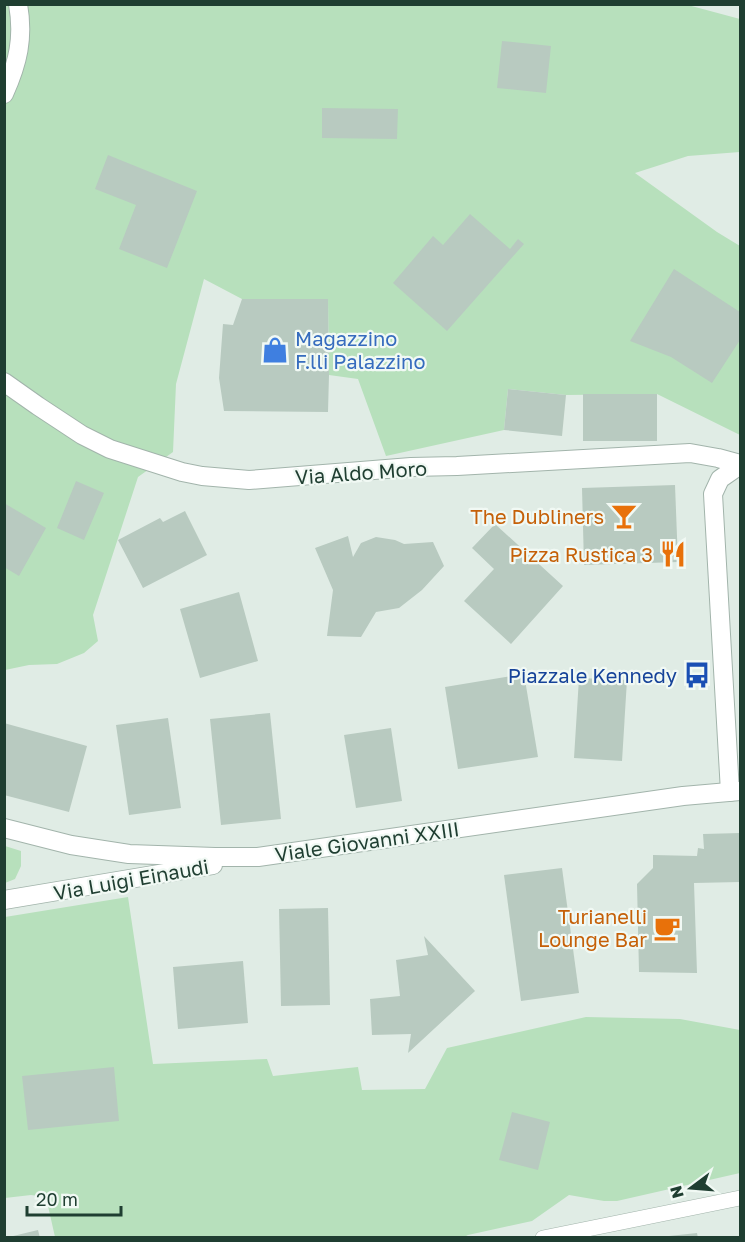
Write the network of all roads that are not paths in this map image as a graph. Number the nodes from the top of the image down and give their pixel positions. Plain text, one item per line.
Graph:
1 (18, 4) edge
2 (4, 94) edge
3 (4, 382) edge
4 (741, 465) edge
5 (735, 791) edge
6 (4, 828) edge
7 (258, 857) junction
8 (4, 900) edge
9 (741, 1198) edge
10 (543, 1238) edge

1 - 2 street
3 - 4 street, Via Aldo Moro
4 - 5 street
5 - 7 street, Viale Giovanni XXIII
6 - 7 street, Viale Giovanni XXIII
7 - 8 street, Via Luigi Einaudi
9 - 10 lane

